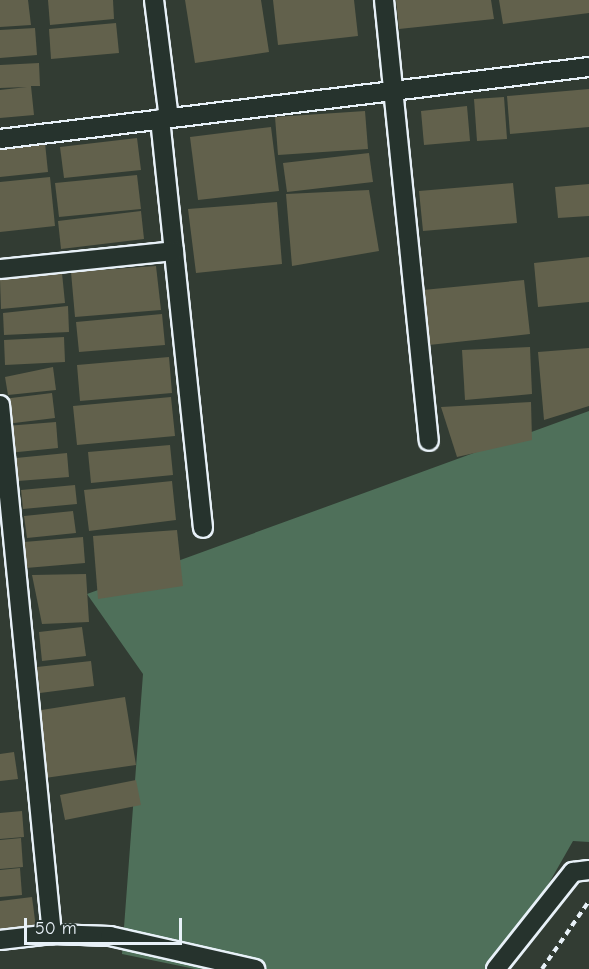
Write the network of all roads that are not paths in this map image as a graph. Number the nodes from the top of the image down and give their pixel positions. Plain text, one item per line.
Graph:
1 (154, 0) edge
2 (384, 0) edge
3 (589, 67) edge
4 (391, 92) junction
5 (164, 119) junction
6 (0, 139) edge
7 (174, 251) junction
8 (0, 269) edge
9 (0, 405) edge
10 (2, 429) edge
11 (429, 441) dead end
12 (203, 528) dead end
13 (589, 870) edge
14 (52, 934) junction
15 (0, 940) edge
16 (255, 969) edge
17 (496, 969) edge

1 - 5 street
2 - 4 street
3 - 4 street
4 - 5 street
4 - 11 street
5 - 6 street
5 - 7 street
7 - 8 street
7 - 12 street
9 - 10 street
10 - 14 street
13 - 17 street
14 - 15 street
14 - 16 street

